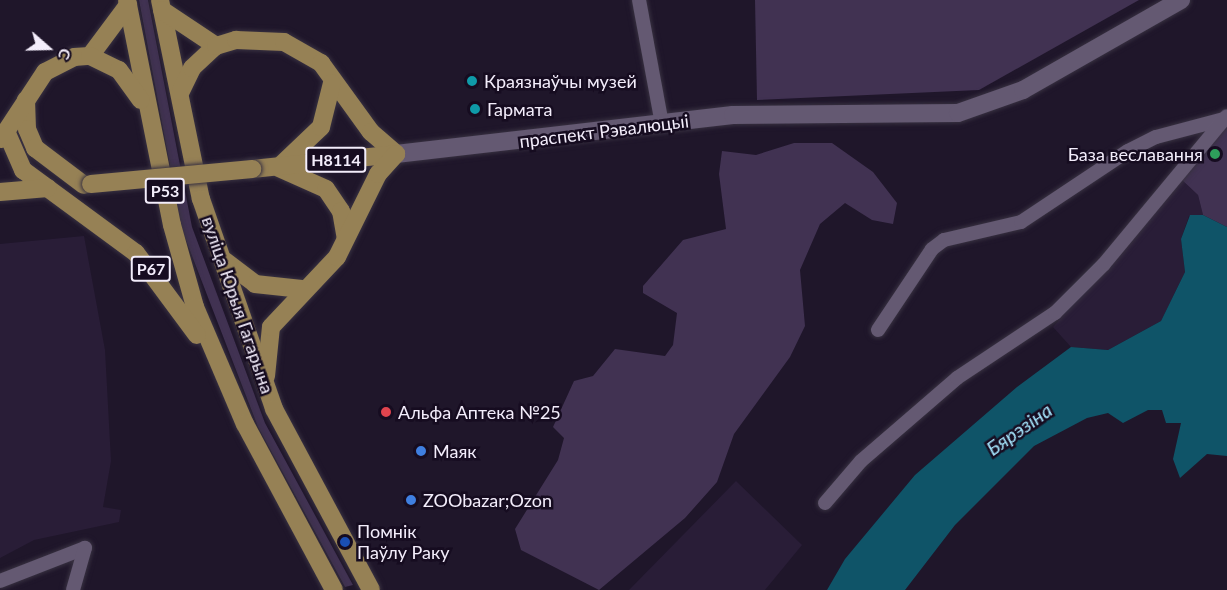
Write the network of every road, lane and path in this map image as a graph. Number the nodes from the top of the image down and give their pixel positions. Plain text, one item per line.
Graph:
1 (639, 0) edge
2 (1181, 0) edge
3 (128, 2) edge
4 (161, 5) edge
5 (216, 46) junction
6 (90, 56) junction
7 (332, 82) junction
8 (181, 91) junction
9 (26, 100) junction
10 (148, 112) junction
11 (1225, 117) edge
12 (662, 124) junction
13 (3, 136) edge
14 (396, 154) junction
15 (277, 167) junction
16 (88, 185) junction
17 (49, 188) junction
18 (0, 192) edge
19 (346, 238) junction
20 (224, 260) junction
21 (302, 289) junction
22 (878, 330) dead end
23 (226, 375) junction
24 (265, 382) junction
25 (825, 503) dead end
26 (0, 581) edge
27 (329, 588) edge
28 (73, 590) edge
29 (371, 590) edge

1 - 12 street
2 - 12 main road, праспект Рэвалюцыі / Н8114
3 - 6 main road
3 - 10 main road, вуліца Юрыя Гагарына / Р53
4 - 5 main road
4 - 8 main road, вуліца Юрыя Гагарына / Р53
5 - 7 main road
5 - 8 main road
6 - 9 main road, Р67
6 - 10 main road
7 - 14 main road
7 - 15 main road
8 - 20 main road, вуліца Юрыя Гагарына / Р53
9 - 13 main road, Р67
9 - 16 main road
10 - 23 main road, вуліца Юрыя Гагарына / Р53
11 - 22 street
11 - 25 street
12 - 14 main road, праспект Рэвалюцыі / Н8114
13 - 17 main road, Р67
14 - 15 main road, праспект Рэвалюцыі / Н8114
14 - 19 main road
15 - 16 main road, праспект Рэвалюцыі, bridge
15 - 19 main road
16 - 17 main road, праспект Рэвалюцыі
17 - 18 main road, праспект Рэвалюцыі
17 - 23 main road, Р67
19 - 21 main road
20 - 21 main road
20 - 24 main road, вуліца Юрыя Гагарына / Р53
21 - 24 main road
23 - 27 main road, вуліца Юрыя Гагарына / Р53
24 - 29 main road, вуліца Юрыя Гагарына / Р53
26 - 28 street

